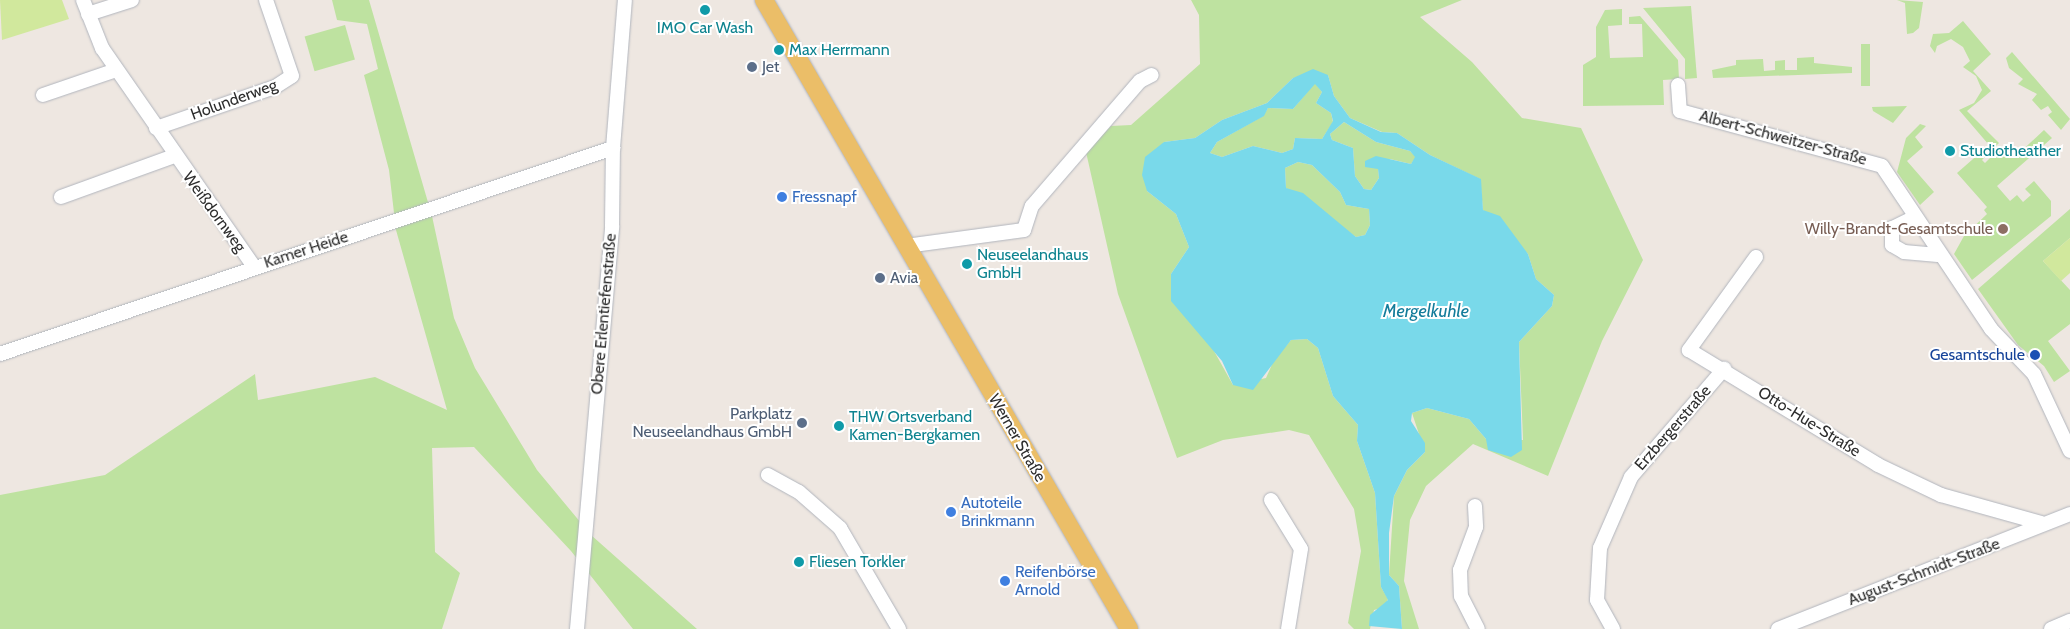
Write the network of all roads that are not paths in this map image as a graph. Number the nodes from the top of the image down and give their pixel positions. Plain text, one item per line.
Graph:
1 (83, 0) edge
2 (132, 0) edge
3 (266, 0) edge
4 (625, 0) edge
5 (764, 0) edge
6 (88, 14) junction
7 (116, 70) junction
8 (1152, 75) dead end
9 (1678, 85) dead end
10 (43, 95) dead end
11 (156, 128) junction
12 (613, 148) junction
13 (174, 156) junction
14 (61, 197) dead end
15 (1915, 216) junction
16 (906, 246) junction
17 (1938, 254) junction
18 (1756, 257) dead end
19 (254, 267) junction
20 (0, 354) edge
21 (1724, 369) junction
22 (2070, 451) edge
23 (768, 475) dead end
24 (1271, 500) dead end
25 (1476, 506) dead end
26 (2070, 514) edge
27 (2041, 523) junction
28 (2070, 622) edge
29 (577, 629) edge
30 (899, 629) edge
31 (1128, 629) edge
32 (1288, 629) edge
33 (1478, 629) edge
34 (1613, 629) edge
35 (1778, 629) edge
36 (2051, 629) edge

1 - 6 street, Weißdornweg
2 - 6 street
3 - 11 street, Holunderweg
4 - 12 street, Obere Erlentiefenstraße
5 - 16 main road, Werner Straße
6 - 7 street, Weißdornweg
7 - 10 street
7 - 11 street, Weißdornweg
8 - 16 street
9 - 15 street, Albert-Schweitzer-Straße
11 - 13 street, Weißdornweg
12 - 19 street, Kamer Heide
12 - 29 street, Obere Erlentiefenstraße
13 - 14 street, Weißdornweg
13 - 19 street, Weißdornweg
15 - 17 street, Albert-Schweitzer-Straße
15 - 17 street
16 - 31 main road, Werner Straße
17 - 22 street, Albert-Schweitzer-Straße
18 - 21 street, Otto-Hue-Straße
19 - 20 street, Kamer Heide
21 - 27 street, Otto-Hue-Straße
21 - 34 street, Erzbergerstraße
23 - 30 street
24 - 32 street
25 - 33 street
26 - 27 street, August-Schmidt-Straße
27 - 35 street, August-Schmidt-Straße
28 - 36 street

